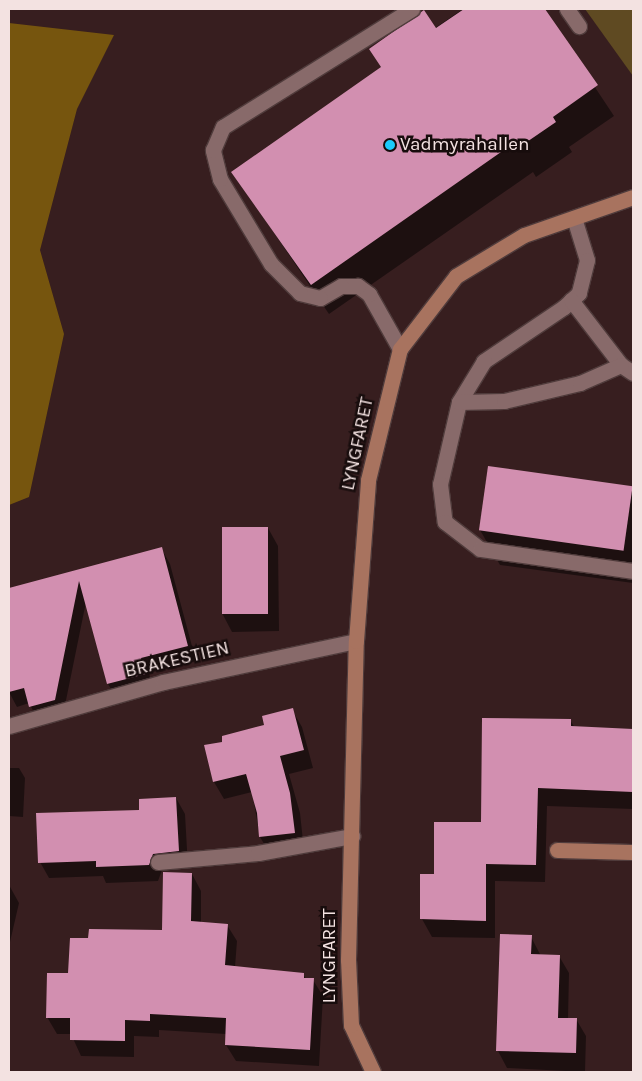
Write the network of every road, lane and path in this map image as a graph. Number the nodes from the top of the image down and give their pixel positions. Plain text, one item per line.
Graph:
1 (412, 9) edge
2 (567, 9) edge
3 (579, 26) dead end
4 (633, 197) edge
5 (574, 218) junction
6 (571, 300) junction
7 (400, 349) junction
8 (627, 369) edge
9 (459, 402) junction
10 (633, 571) edge
11 (356, 641) junction
12 (9, 726) edge
13 (352, 836) junction
14 (557, 850) dead end
15 (633, 852) edge
16 (158, 862) dead end
17 (373, 1072) edge

1 - 7 street
2 - 3 street
4 - 5 street, LYNGFARET
5 - 6 street
5 - 7 street, LYNGFARET
6 - 8 street
6 - 9 street
7 - 11 street, LYNGFARET
8 - 9 street
9 - 10 street
11 - 12 street, BRAKESTIEN
11 - 13 street, LYNGFARET
13 - 16 street
13 - 17 street, LYNGFARET
14 - 15 street

